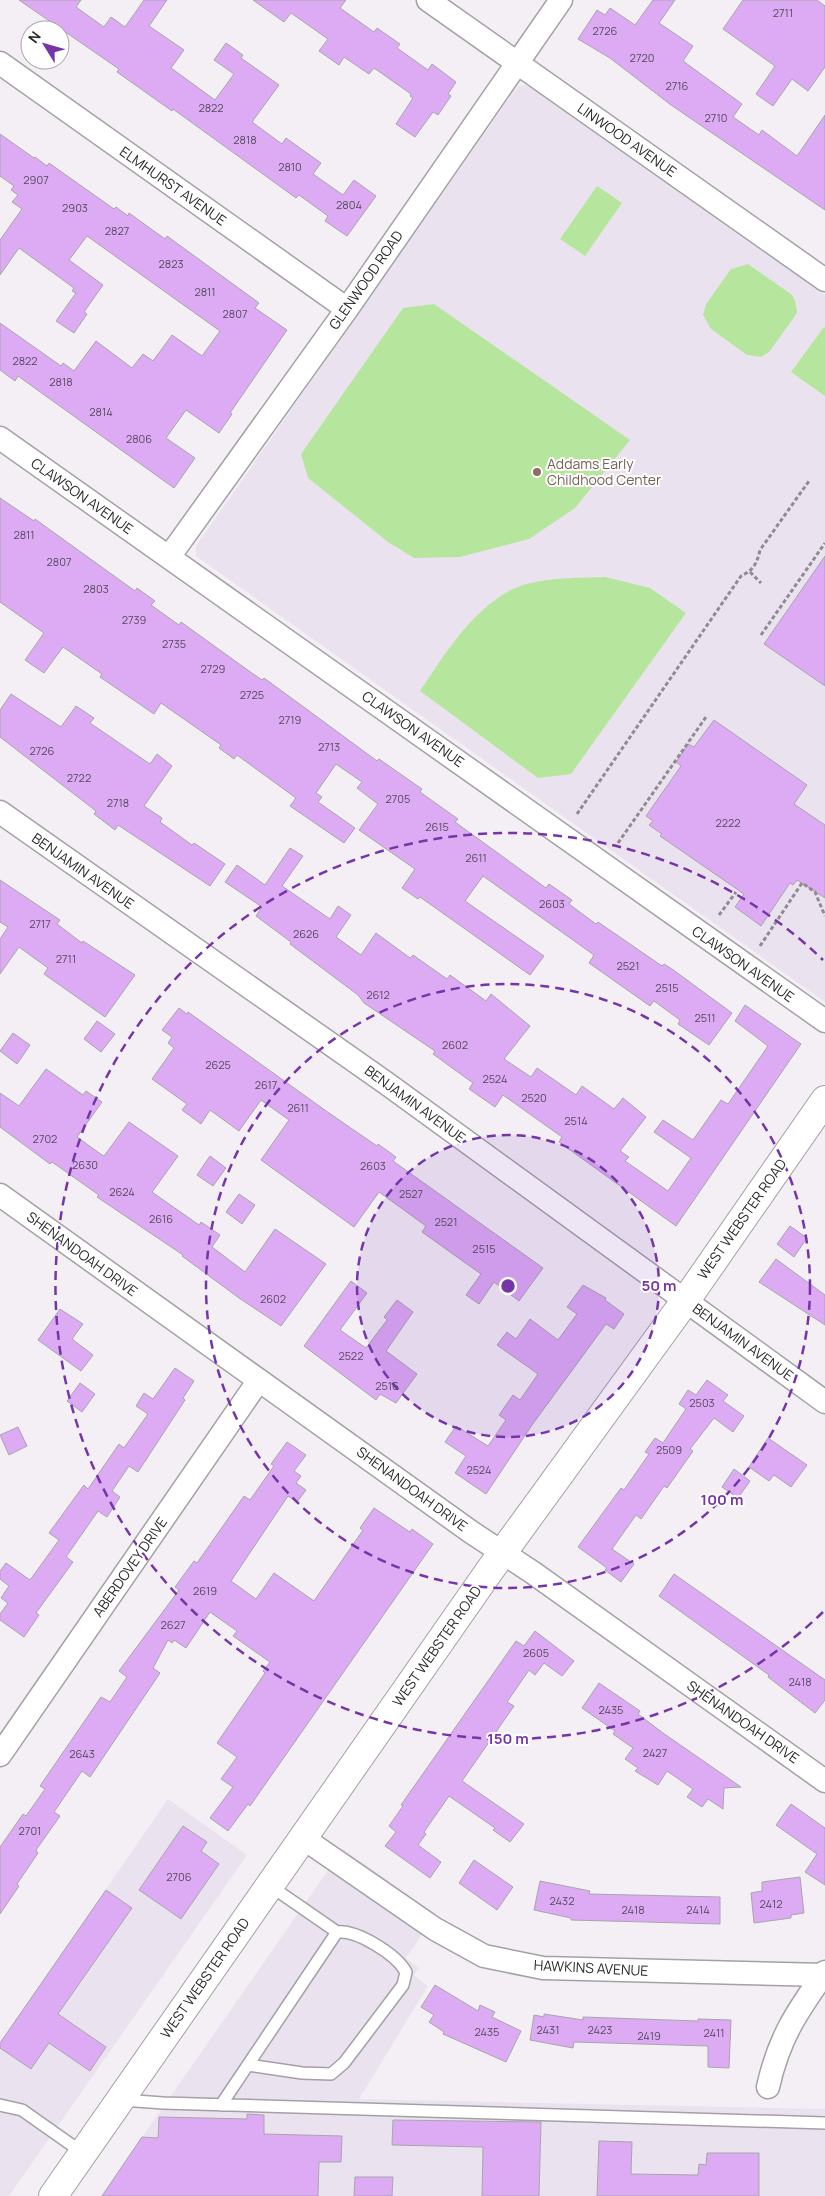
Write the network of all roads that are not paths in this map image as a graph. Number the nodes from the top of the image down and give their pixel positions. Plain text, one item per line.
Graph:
1 (428, 0) edge
2 (561, 0) edge
3 (518, 63) junction
4 (0, 64) edge
5 (825, 280) edge
6 (347, 309) junction
7 (0, 438) edge
8 (169, 557) junction
9 (0, 812) edge
10 (825, 1021) edge
11 (825, 1100) edge
12 (0, 1195) edge
13 (686, 1300) junction
14 (259, 1380) junction
15 (825, 1402) edge
16 (503, 1553) junction
17 (0, 1754) edge
18 (825, 1781) edge
19 (303, 1838) junction
20 (269, 1885) junction
21 (336, 1932) junction
22 (824, 1974) edge
23 (248, 2065) junction
24 (768, 2087) dead end
25 (120, 2100) junction
26 (0, 2105) edge
27 (221, 2105) junction
28 (825, 2123) edge
29 (83, 2153) junction
30 (53, 2196) edge

1 - 3 street, LINWOOD AVENUE
2 - 3 street, GLENWOOD ROAD
3 - 5 street, LINWOOD AVENUE
3 - 6 street, GLENWOOD ROAD
4 - 6 street, ELMHURST AVENUE
6 - 8 street, GLENWOOD ROAD
7 - 8 street, CLAWSON AVENUE
8 - 10 street, CLAWSON AVENUE
9 - 13 street, BENJAMIN AVENUE
11 - 13 street, WEST WEBSTER ROAD
12 - 14 street, SHENANDOAH DRIVE
13 - 15 street, BENJAMIN AVENUE
13 - 16 street, WEST WEBSTER ROAD
14 - 16 street, SHENANDOAH DRIVE
14 - 17 street, ABERDOVEY DRIVE
16 - 18 street, SHENANDOAH DRIVE
16 - 19 street, WEST WEBSTER ROAD
19 - 20 street, WEST WEBSTER ROAD
19 - 22 street, HAWKINS AVENUE
20 - 21 lane
20 - 25 street, WEST WEBSTER ROAD
21 - 23 lane
21 - 23 lane
22 - 24 street
23 - 27 lane
25 - 27 lane
25 - 29 street, WEST WEBSTER ROAD
26 - 29 lane
27 - 28 lane
29 - 30 street, WEST WEBSTER ROAD

